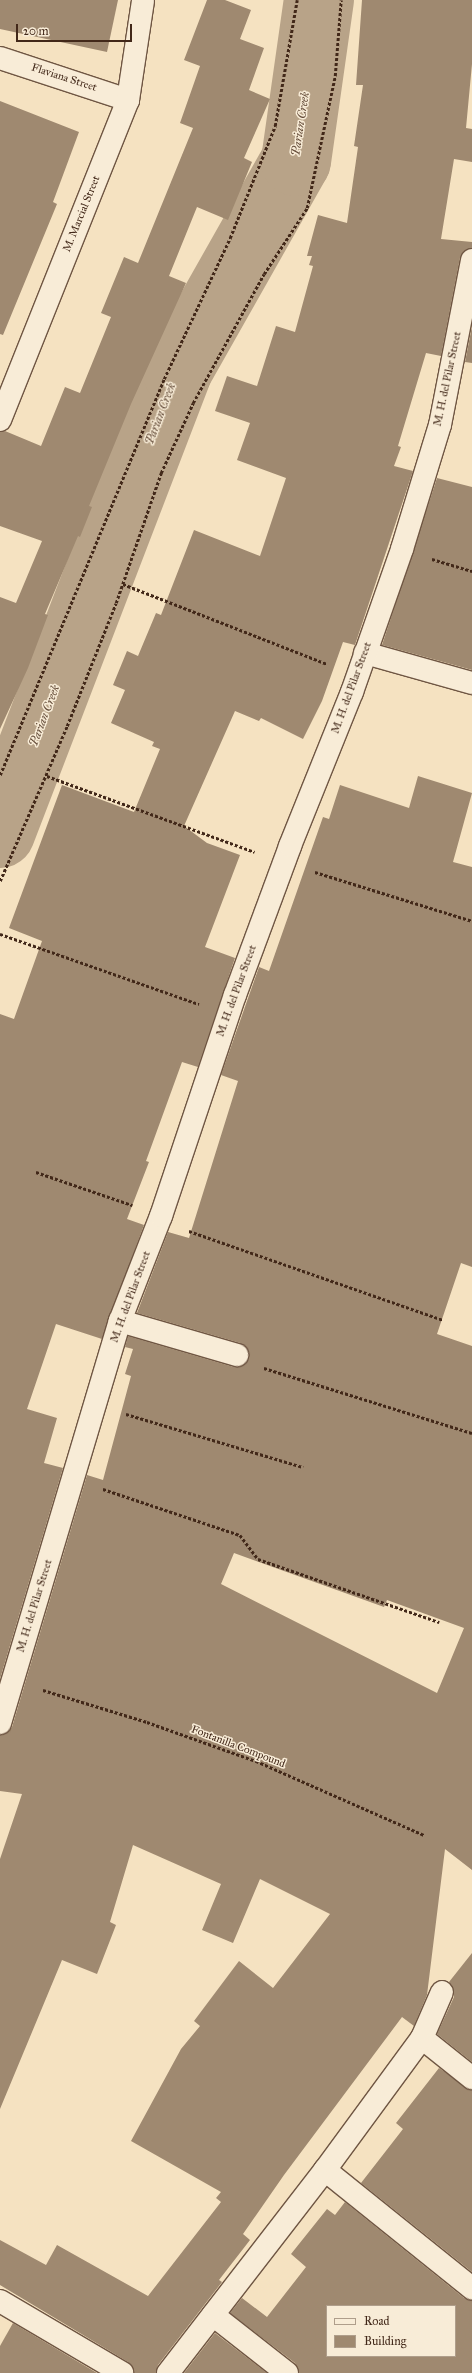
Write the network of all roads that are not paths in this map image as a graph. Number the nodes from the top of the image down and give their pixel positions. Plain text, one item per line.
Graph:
1 (144, 1) dead end
2 (0, 58) edge
3 (128, 100) junction
4 (472, 260) edge
5 (0, 420) edge
6 (365, 653) junction
7 (472, 683) edge
8 (120, 1321) junction
9 (237, 1355) road end
10 (0, 1722) edge
11 (442, 1992) dead end
12 (422, 2038) junction
13 (472, 2078) edge
14 (325, 2170) junction
15 (472, 2288) edge
16 (0, 2301) edge
17 (213, 2315) junction
18 (122, 2373) edge
19 (168, 2373) edge
20 (287, 2373) edge

1 - 3 street, M. Marcial Street
2 - 3 street, Flaviana Street
3 - 5 street, M. Marcial Street
4 - 6 street, M. H. del Pilar Street
6 - 7 street
6 - 8 street, M. H. del Pilar Street
8 - 9 street
8 - 10 street, M. H. del Pilar Street
11 - 12 street
12 - 13 street
12 - 14 street
14 - 15 street
14 - 17 street
16 - 18 street
17 - 19 street
17 - 20 street

